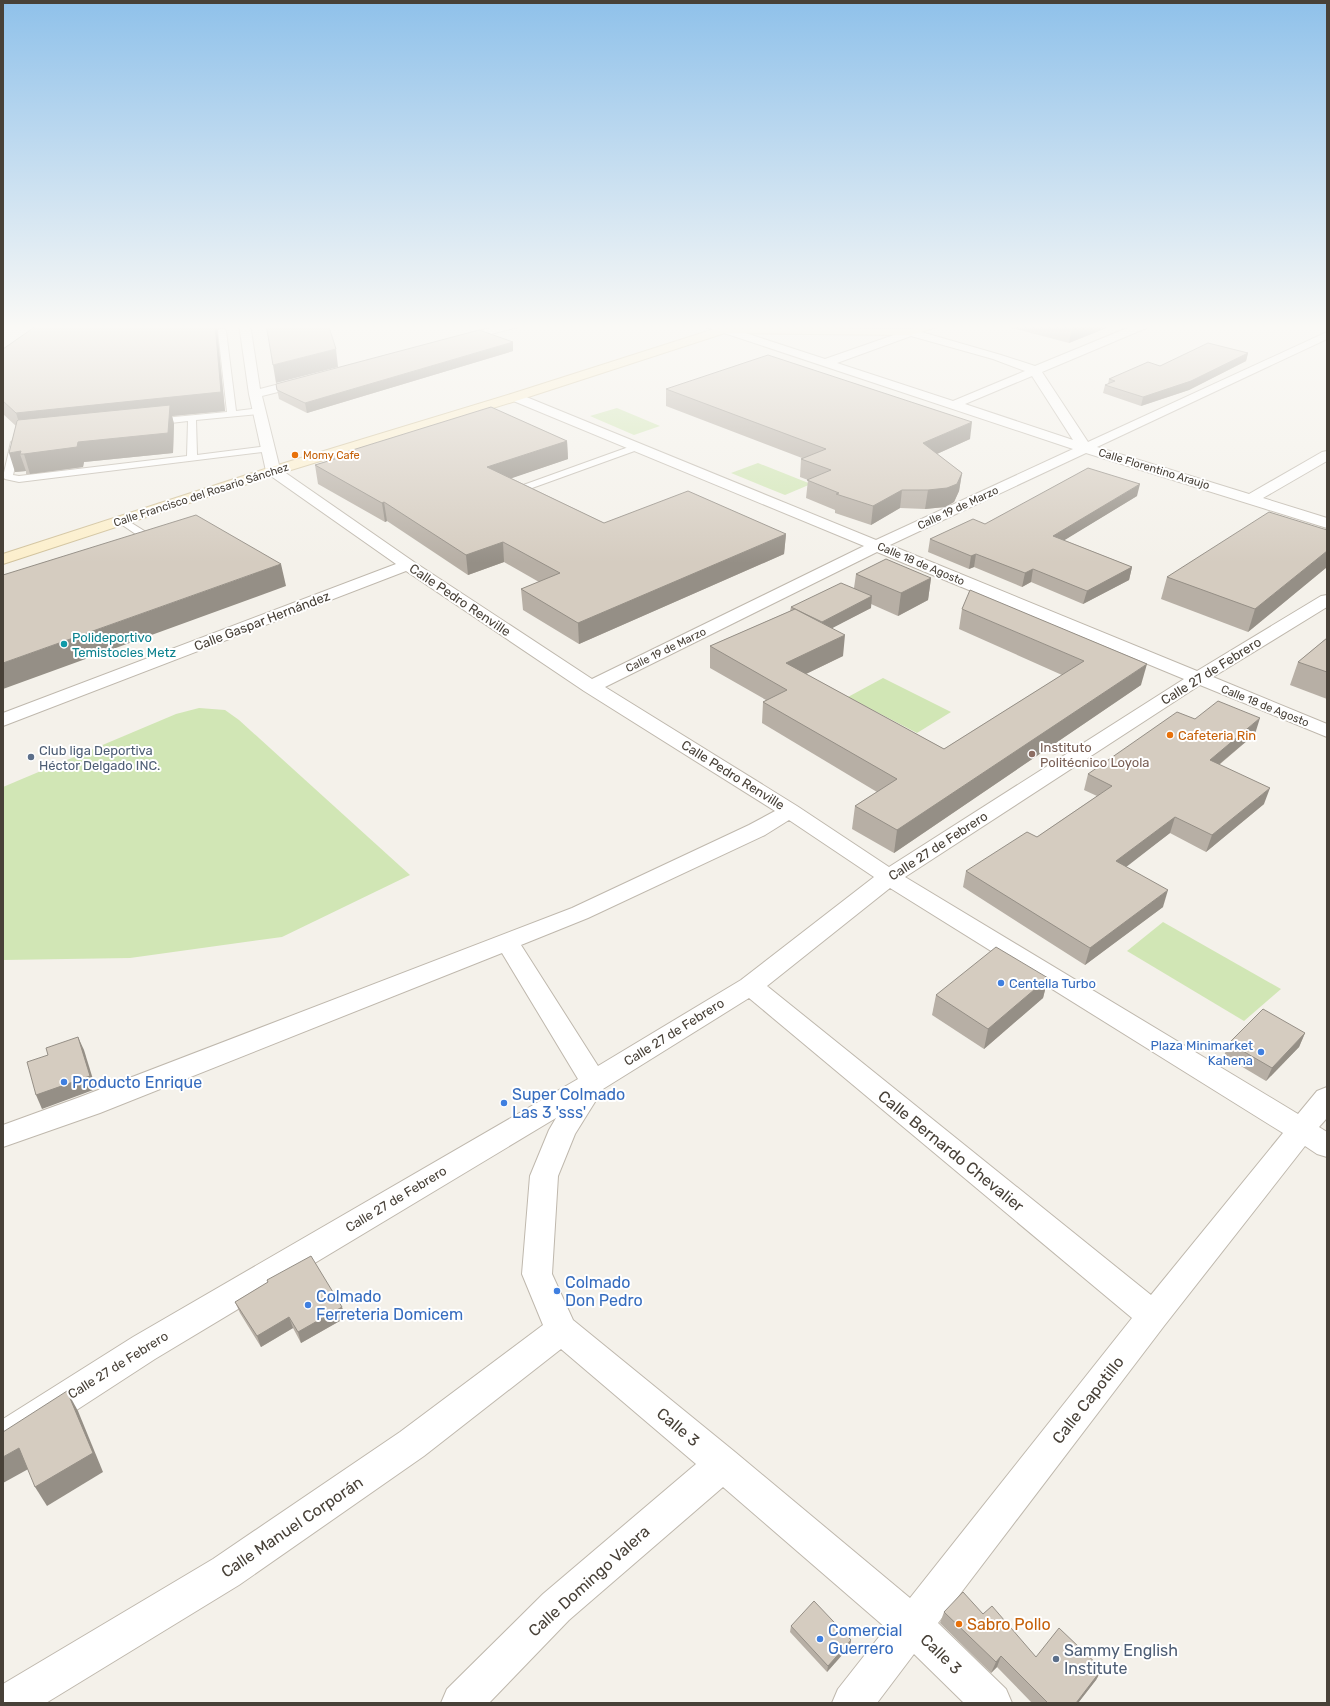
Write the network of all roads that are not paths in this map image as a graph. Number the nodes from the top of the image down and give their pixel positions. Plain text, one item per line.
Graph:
1 (231, 404) edge
2 (257, 404) edge
3 (493, 404) edge
4 (531, 404) edge
5 (949, 404) edge
6 (956, 404) edge
7 (1056, 404) edge
8 (1180, 404) edge
9 (953, 405) junction
10 (259, 411) junction
11 (232, 414) junction
12 (192, 418) junction
13 (145, 422) edge
14 (22, 436) edge
15 (637, 447) junction
16 (1085, 448) junction
17 (268, 449) junction
18 (1327, 455) edge
19 (192, 458) junction
20 (273, 471) junction
21 (518, 490) edge
22 (1250, 499) junction
23 (122, 520) junction
24 (1327, 523) edge
25 (878, 545) junction
26 (119, 550) edge
27 (3, 559) edge
28 (408, 565) junction
29 (1327, 600) edge
30 (1197, 679) junction
31 (591, 687) junction
32 (3, 720) edge
33 (1327, 731) edge
34 (790, 811) junction
35 (889, 877) junction
36 (507, 942) junction
37 (750, 986) junction
38 (594, 1082) junction
39 (1327, 1098) edge
40 (3, 1136) edge
41 (1314, 1139) edge
42 (1153, 1316) junction
43 (561, 1330) junction
44 (3, 1438) edge
45 (723, 1464) junction
46 (912, 1626) junction
47 (9, 1703) edge
48 (461, 1703) edge
49 (852, 1703) edge
50 (992, 1703) edge

1 - 11 lane
2 - 10 street
3 - 20 street, Calle Francisco del Rosario Sánchez
4 - 15 street, Calle 18 de Agosto
5 - 9 street, Calle Florentino Araujo
6 - 9 street
7 - 16 street
8 - 16 street, Calle 19 de Marzo
9 - 16 street, Calle Florentino Araujo
10 - 11 lane
10 - 17 street
11 - 12 lane
12 - 13 lane
12 - 19 lane
14 - 19 lane
15 - 21 lane
15 - 25 street, Calle 18 de Agosto
16 - 22 street, Calle Florentino Araujo
16 - 25 street, Calle 19 de Marzo
17 - 19 lane
17 - 20 street
18 - 22 street
20 - 23 street, Calle Francisco del Rosario Sánchez
20 - 28 street, Calle Pedro Renville
22 - 24 street, Calle Florentino Araujo
23 - 26 lane
23 - 27 street, Calle Francisco del Rosario Sánchez
25 - 30 street, Calle 18 de Agosto
25 - 31 street, Calle 19 de Marzo
28 - 31 street, Calle Pedro Renville
28 - 32 street, Calle Gaspar Hernández
29 - 30 street, Calle 27 de Febrero
30 - 33 street, Calle 18 de Agosto
30 - 35 street, Calle 27 de Febrero
31 - 34 street, Calle Pedro Renville
34 - 35 street, Calle Pedro Renville
34 - 36 street
35 - 37 street, Calle 27 de Febrero
35 - 41 street, Calle Pedro Renville
36 - 38 street
36 - 40 street
37 - 38 street, Calle 27 de Febrero
37 - 42 street, Calle Bernardo Chevalier
38 - 43 street, Calle 3
38 - 44 street, Calle 27 de Febrero
39 - 41 street, Calle Capotillo
41 - 42 street, Calle Capotillo
42 - 46 street, Calle Capotillo
43 - 45 street, Calle 3
43 - 47 street, Calle Manuel Corporán
45 - 46 street, Calle 3
45 - 48 street, Calle Domingo Valera
46 - 49 street, Calle Capotillo
46 - 50 street, Calle 3

